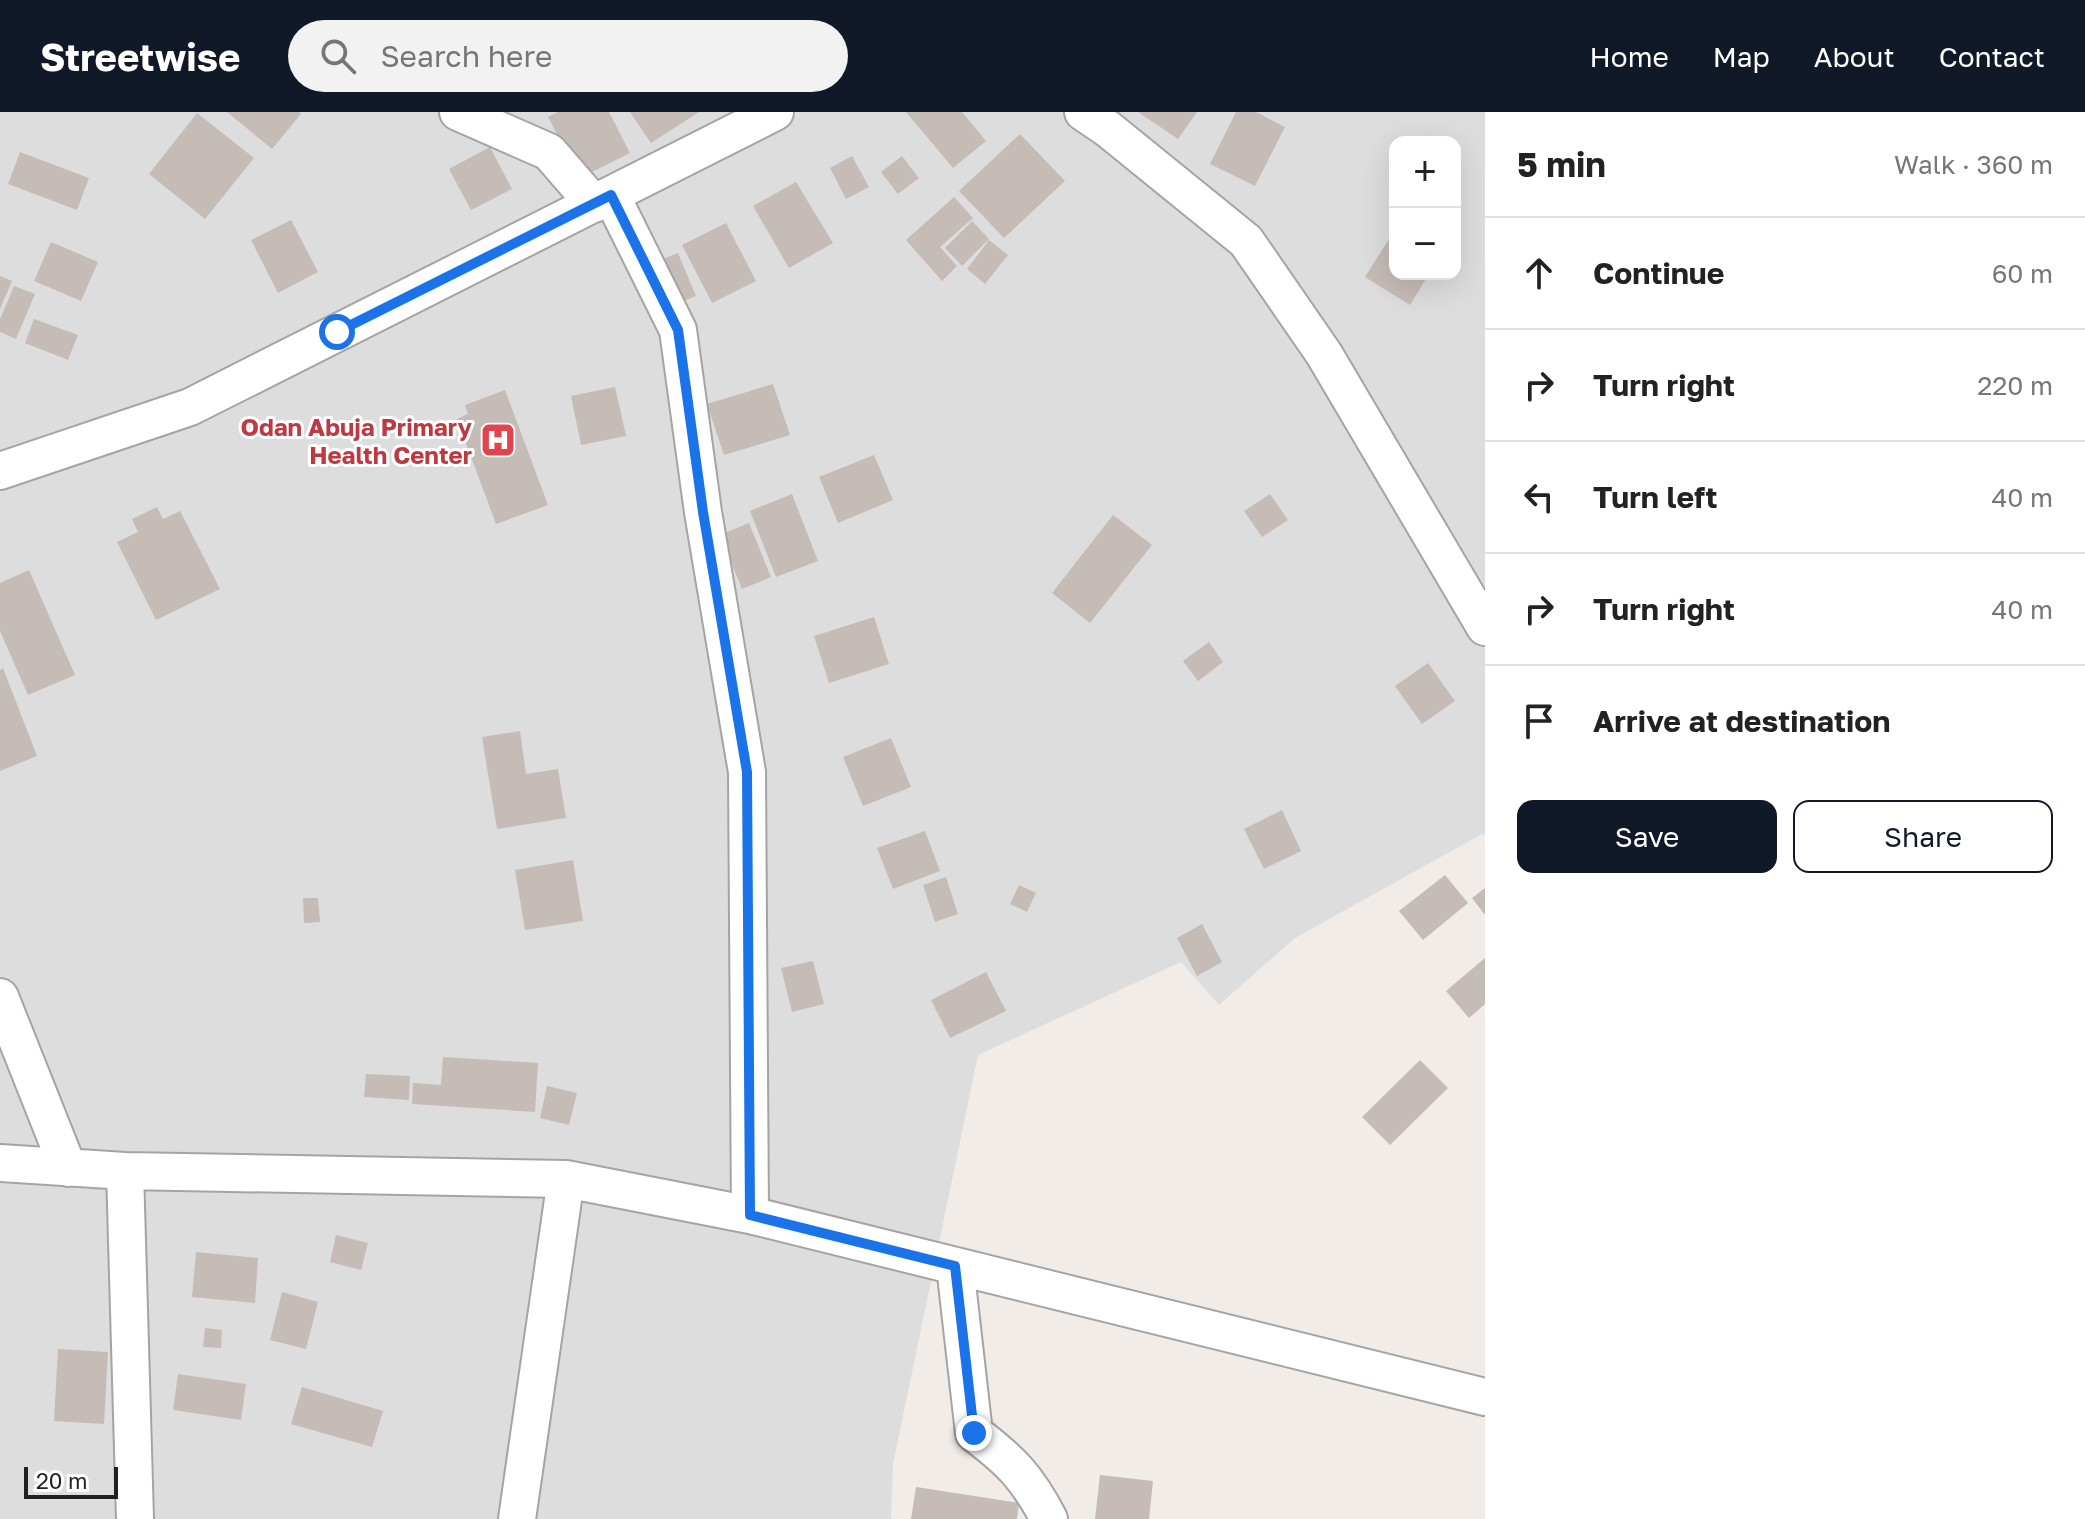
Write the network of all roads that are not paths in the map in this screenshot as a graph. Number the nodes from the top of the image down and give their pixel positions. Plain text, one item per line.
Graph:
1 (458, 112) edge
2 (775, 112) edge
3 (1083, 112) edge
4 (603, 199) junction
5 (0, 471) edge
6 (1485, 627) edge
7 (0, 997) edge
8 (0, 1163) edge
9 (68, 1168) junction
10 (125, 1171) junction
11 (566, 1179) junction
12 (750, 1215) junction
13 (955, 1266) junction
14 (1485, 1397) edge
15 (135, 1519) edge
16 (517, 1519) edge
17 (1049, 1519) edge

1 - 4 street
2 - 4 street
3 - 6 street
4 - 5 street
4 - 12 street
7 - 9 street
8 - 9 street
9 - 10 street
10 - 11 street
10 - 15 street
11 - 12 street
11 - 16 street
12 - 13 street
13 - 14 street
13 - 17 street

